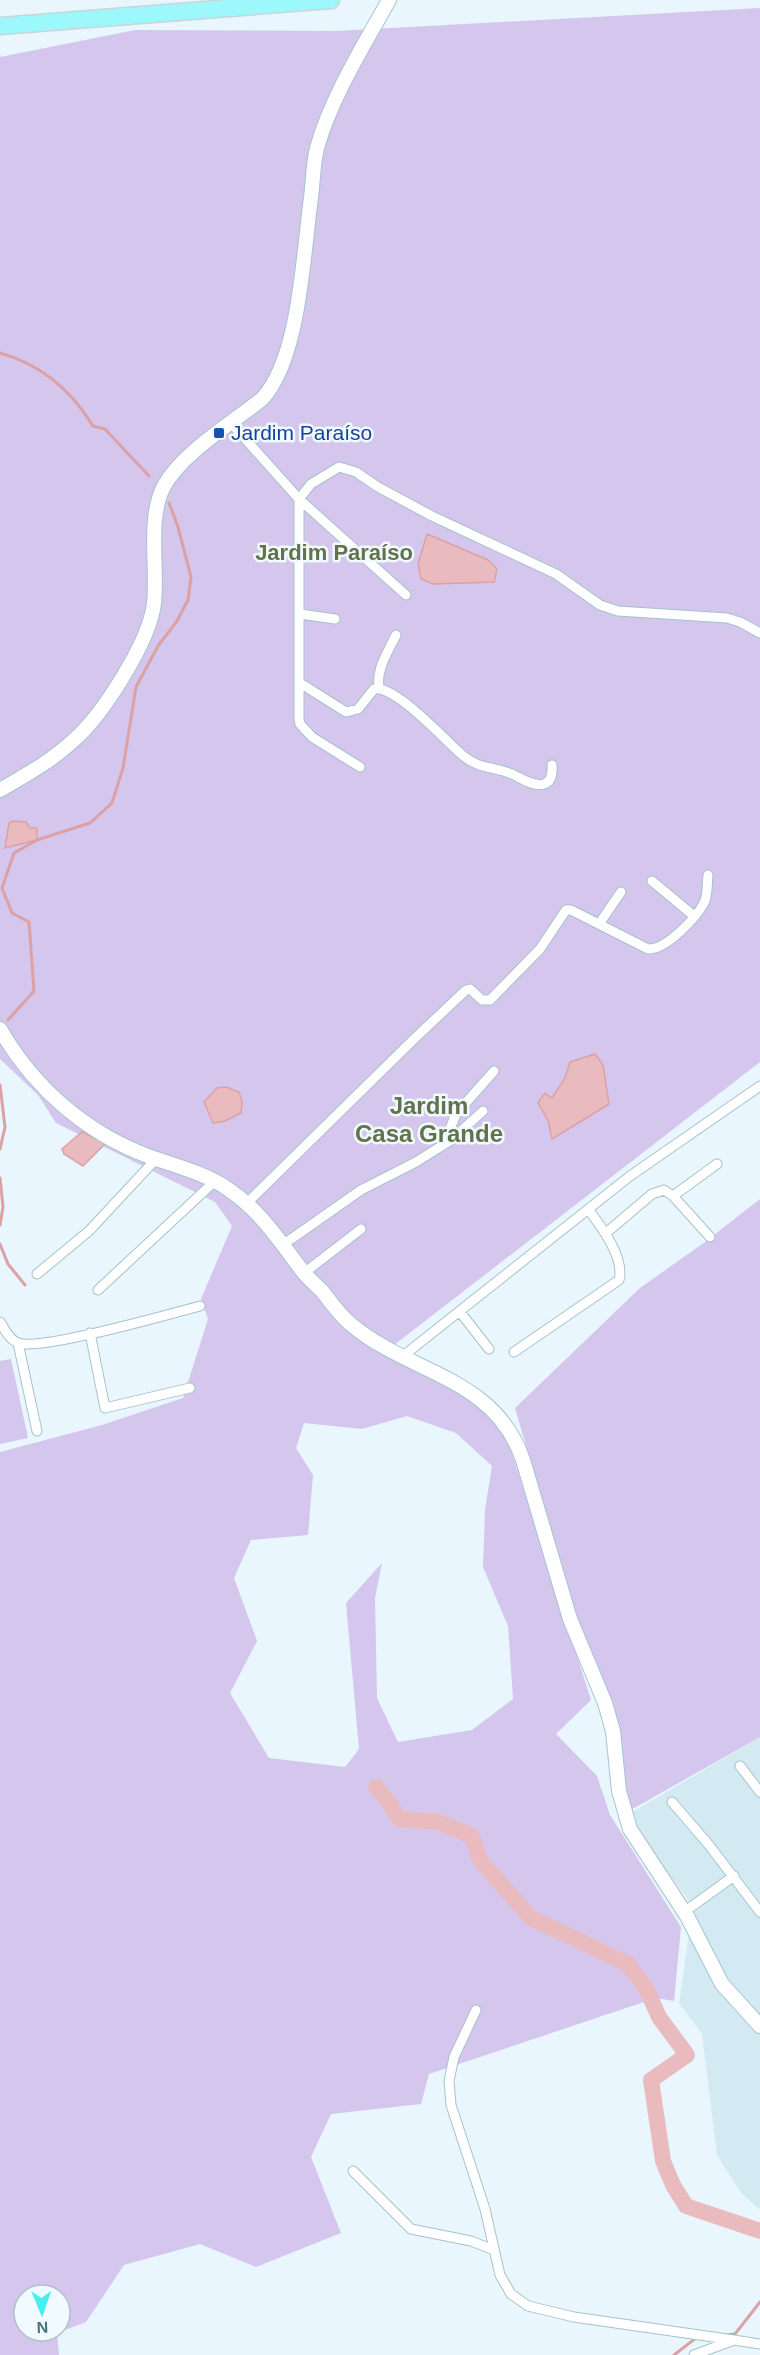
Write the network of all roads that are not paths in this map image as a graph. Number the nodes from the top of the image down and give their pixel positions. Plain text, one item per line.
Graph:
1 (389, 0) edge
2 (323, 1) edge
3 (0, 26) edge
4 (231, 423) junction
5 (299, 499) junction
6 (406, 595) dead end
7 (300, 614) junction
8 (335, 619) dead end
9 (760, 633) edge
10 (396, 635) dead end
11 (300, 683) junction
12 (379, 687) junction
13 (552, 765) dead end
14 (360, 767) dead end
15 (0, 790) edge
16 (708, 875) dead end
17 (652, 881) dead end
18 (621, 892) dead end
19 (694, 916) junction
20 (599, 924) junction
21 (0, 1029) edge
22 (494, 1071) dead end
23 (760, 1086) edge
24 (483, 1111) dead end
25 (444, 1144) junction
26 (156, 1159) junction
27 (717, 1164) dead end
28 (215, 1181) junction
29 (673, 1196) junction
30 (248, 1203) junction
31 (588, 1209) junction
32 (361, 1228) dead end
33 (606, 1233) junction
34 (710, 1237) dead end
35 (284, 1244) junction
36 (304, 1273) junction
37 (37, 1274) dead end
38 (98, 1290) dead end
39 (200, 1306) dead end
40 (460, 1312) junction
41 (0, 1322) edge
42 (90, 1333) junction
43 (18, 1343) junction
44 (489, 1349) dead end
45 (514, 1352) dead end
46 (403, 1356) junction
47 (190, 1388) dead end
48 (37, 1431) dead end
49 (740, 1766) dead end
50 (760, 1792) edge
51 (672, 1802) dead end
52 (734, 1876) junction
53 (684, 1912) junction
54 (760, 1912) edge
55 (476, 2010) dead end
56 (760, 2026) edge
57 (353, 2171) dead end
58 (494, 2250) junction
59 (734, 2340) junction
60 (760, 2344) edge
61 (694, 2355) edge

1 - 4 main road
2 - 3 highway
4 - 5 street
4 - 15 main road
5 - 6 street
5 - 7 street
5 - 9 street
7 - 8 street
7 - 11 street
10 - 12 street
11 - 12 street
11 - 14 street
12 - 13 street
16 - 19 street
17 - 19 street
18 - 20 street
19 - 20 street
20 - 30 street
21 - 26 main road
22 - 25 street
23 - 31 street
24 - 25 street
25 - 35 street
26 - 28 main road
26 - 37 street
27 - 29 street
28 - 30 main road
28 - 38 street
29 - 33 street
29 - 34 street
30 - 35 main road
31 - 33 street
31 - 40 street
32 - 36 street
33 - 45 street
35 - 36 main road
36 - 46 main road
39 - 42 street
40 - 44 street
40 - 46 street
41 - 43 street
42 - 43 street
42 - 47 street
43 - 48 street
46 - 53 main road
49 - 50 street
51 - 52 street
52 - 53 street
52 - 54 street
53 - 56 main road
55 - 58 street
57 - 58 street
58 - 59 street
59 - 60 street
59 - 61 street

